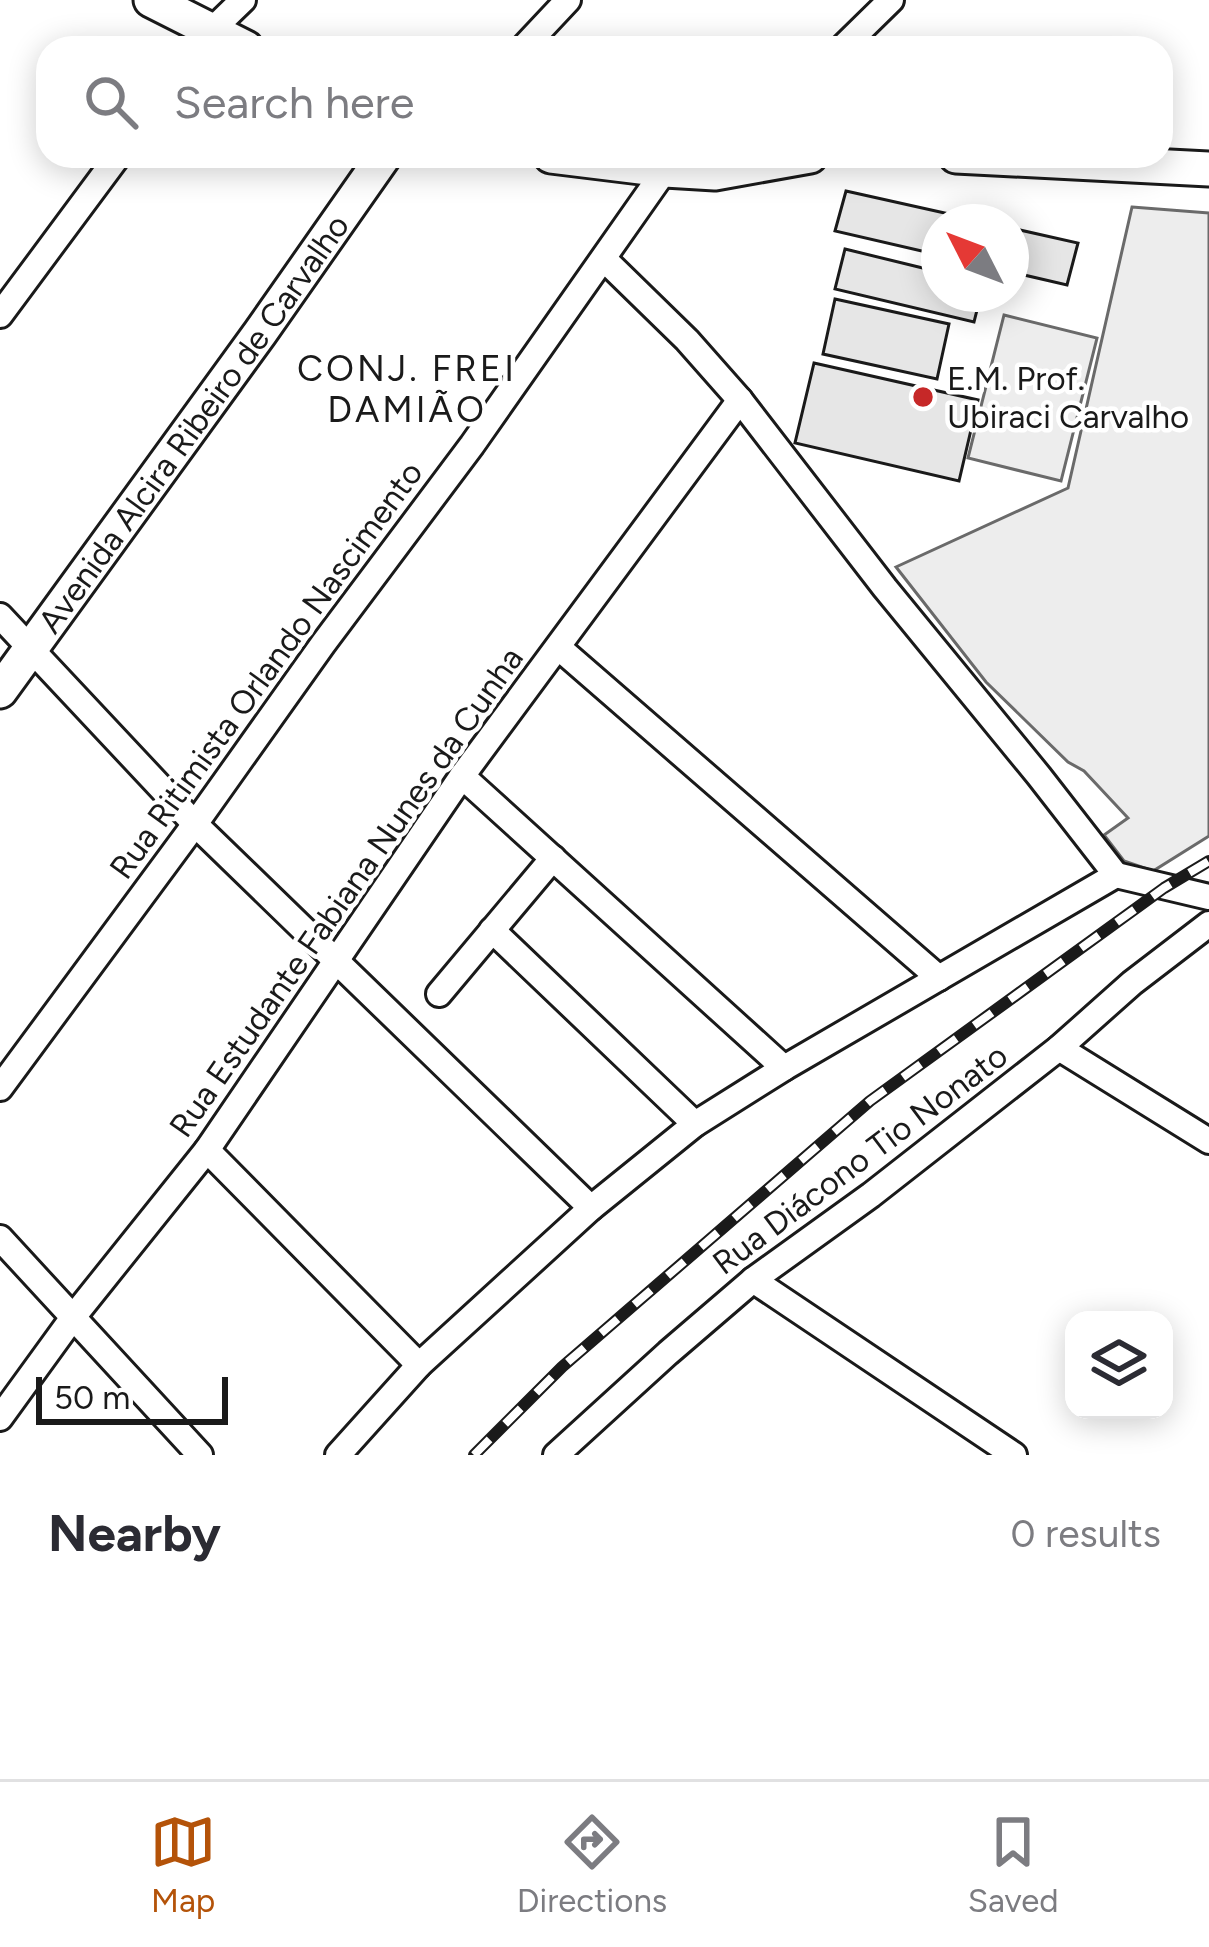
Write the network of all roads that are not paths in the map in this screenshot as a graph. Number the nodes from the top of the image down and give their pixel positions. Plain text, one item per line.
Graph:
1 (151, 0) edge
2 (243, 0) edge
3 (568, 0) edge
4 (891, 0) edge
5 (202, 36) edge
6 (209, 36) edge
7 (534, 36) edge
8 (854, 36) edge
9 (1173, 167) edge
10 (109, 168) edge
11 (376, 168) edge
12 (649, 168) edge
13 (689, 168) edge
14 (1209, 169) edge
15 (665, 170) junction
16 (604, 259) junction
17 (0, 315) edge
18 (740, 400) junction
19 (0, 616) edge
20 (31, 646) junction
21 (557, 646) junction
22 (0, 691) edge
23 (462, 776) junction
24 (195, 824) junction
25 (553, 858) junction
26 (1116, 875) junction
27 (1209, 897) edge
28 (1209, 924) edge
29 (492, 930) junction
30 (336, 962) junction
31 (939, 978) junction
32 (439, 994) dead end
33 (1059, 1048) junction
34 (784, 1068) junction
35 (0, 1088) edge
36 (695, 1124) junction
37 (1209, 1141) edge
38 (207, 1150) junction
39 (591, 1208) junction
40 (0, 1238) edge
41 (753, 1280) junction
42 (74, 1316) junction
43 (419, 1365) junction
44 (0, 1418) edge
45 (200, 1455) edge
46 (338, 1455) edge
47 (556, 1455) edge
48 (1014, 1455) edge

1 - 5 street
2 - 6 street
3 - 7 street
4 - 8 street
9 - 14 street
10 - 17 street
11 - 20 street, Avenida Alcira Ribeiro de Carvalho
12 - 15 street
13 - 15 street
15 - 16 street, Rua Ritimista Orlando Nascimento
16 - 18 street
16 - 24 street, Rua Ritimista Orlando Nascimento
18 - 21 street, Rua Estudante Fabiana Nunes da Cunha
18 - 26 street
19 - 20 street
20 - 22 street, Avenida Alcira Ribeiro de Carvalho
20 - 24 street
21 - 23 street, Rua Estudante Fabiana Nunes da Cunha
21 - 31 street
23 - 25 street
23 - 30 street, Rua Estudante Fabiana Nunes da Cunha
24 - 30 street
24 - 35 street, Rua Ritimista Orlando Nascimento
25 - 29 street
25 - 34 street
26 - 27 street
26 - 31 street
28 - 33 street, Rua Diácono Tio Nonato
29 - 32 street
29 - 36 street
30 - 38 street, Rua Estudante Fabiana Nunes da Cunha
30 - 39 street
31 - 34 street
33 - 37 street
33 - 41 street, Rua Diácono Tio Nonato
34 - 36 street
36 - 39 street
38 - 42 street, Rua Estudante Fabiana Nunes da Cunha
38 - 43 street
39 - 43 street
40 - 42 street
41 - 47 street, Rua Diácono Tio Nonato
41 - 48 street
42 - 44 street, Rua Estudante Fabiana Nunes da Cunha
42 - 45 street
43 - 46 street

